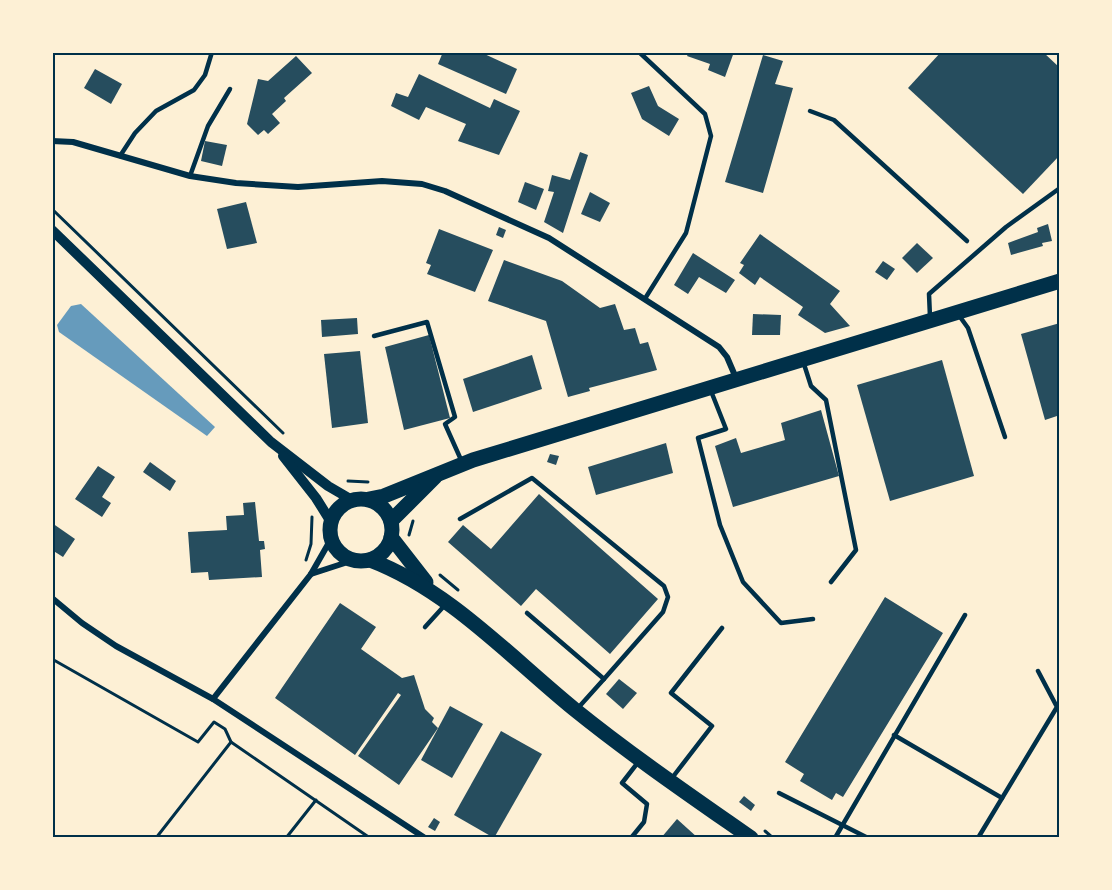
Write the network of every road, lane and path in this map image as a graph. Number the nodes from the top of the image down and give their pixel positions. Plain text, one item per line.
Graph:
1 (212, 52) edge
2 (639, 52) edge
3 (230, 89) dead end
4 (810, 111) dead end
5 (52, 141) edge
6 (120, 156) junction
7 (190, 176) junction
8 (1059, 188) edge
9 (52, 209) edge
10 (52, 230) edge
11 (967, 241) dead end
12 (1059, 281) edge
13 (646, 297) junction
14 (957, 312) junction
15 (931, 320) junction
16 (374, 336) dead end
17 (803, 358) junction
18 (736, 378) junction
19 (709, 386) junction
20 (1005, 437) dead end
21 (268, 439) junction
22 (290, 440) dead end
23 (463, 464) junction
24 (435, 477) junction
25 (343, 480) dead end
26 (373, 483) dead end
27 (369, 499) junction
28 (352, 500) junction
29 (409, 505) junction
30 (310, 512) dead end
31 (460, 519) dead end
32 (391, 521) junction
33 (331, 522) junction
34 (392, 537) junction
35 (331, 539) junction
36 (412, 542) dead end
37 (354, 560) junction
38 (370, 560) junction
39 (439, 573) dead end
40 (310, 574) junction
41 (831, 582) dead end
42 (431, 590) junction
43 (464, 596) dead end
44 (52, 598) edge
45 (447, 603) junction
46 (527, 613) dead end
47 (965, 615) dead end
48 (813, 619) dead end
49 (425, 627) dead end
50 (722, 628) dead end
51 (52, 659) edge
52 (1038, 671) dead end
53 (604, 679) junction
54 (213, 699) junction
55 (576, 710) junction
56 (894, 735) junction
57 (231, 742) junction
58 (641, 759) junction
59 (670, 780) junction
60 (779, 793) dead end
61 (1002, 798) junction
62 (316, 800) junction
63 (843, 823) junction
64 (757, 834) edge
65 (156, 837) edge
66 (286, 837) edge
67 (370, 837) edge
68 (425, 837) edge
69 (631, 837) edge
70 (773, 837) edge
71 (835, 837) edge
72 (868, 837) edge
73 (978, 837) edge

1 - 6 lane
2 - 13 lane
3 - 7 lane
4 - 11 lane
5 - 6 street
6 - 7 street
7 - 13 street
8 - 15 lane
9 - 22 path
10 - 21 street
12 - 14 main road
13 - 18 street
14 - 15 main road
14 - 20 lane
15 - 17 main road
16 - 23 lane
17 - 18 main road
17 - 41 lane
18 - 19 main road
19 - 23 main road
19 - 48 lane
21 - 28 street
21 - 33 street
23 - 24 main road
24 - 27 main road
24 - 29 main road
25 - 26 path
27 - 28 main road
27 - 32 main road
28 - 33 main road
29 - 32 main road
29 - 36 path
30 - 40 path
31 - 53 lane
32 - 34 main road
33 - 35 main road
34 - 38 main road
34 - 42 main road
35 - 37 main road
35 - 40 street
37 - 38 main road
37 - 40 street
38 - 42 main road
39 - 43 path
40 - 54 street
42 - 45 main road
44 - 54 street
45 - 49 lane
45 - 55 main road
46 - 53 lane
47 - 56 lane
50 - 59 lane
51 - 57 path
52 - 61 lane
53 - 55 lane
54 - 68 street
55 - 58 main road
56 - 61 lane
56 - 63 lane
57 - 62 path
57 - 65 path
58 - 59 main road
58 - 69 lane
59 - 64 main road
60 - 63 lane
61 - 73 lane
62 - 66 path
62 - 67 path
63 - 71 lane
63 - 72 lane
64 - 70 path

